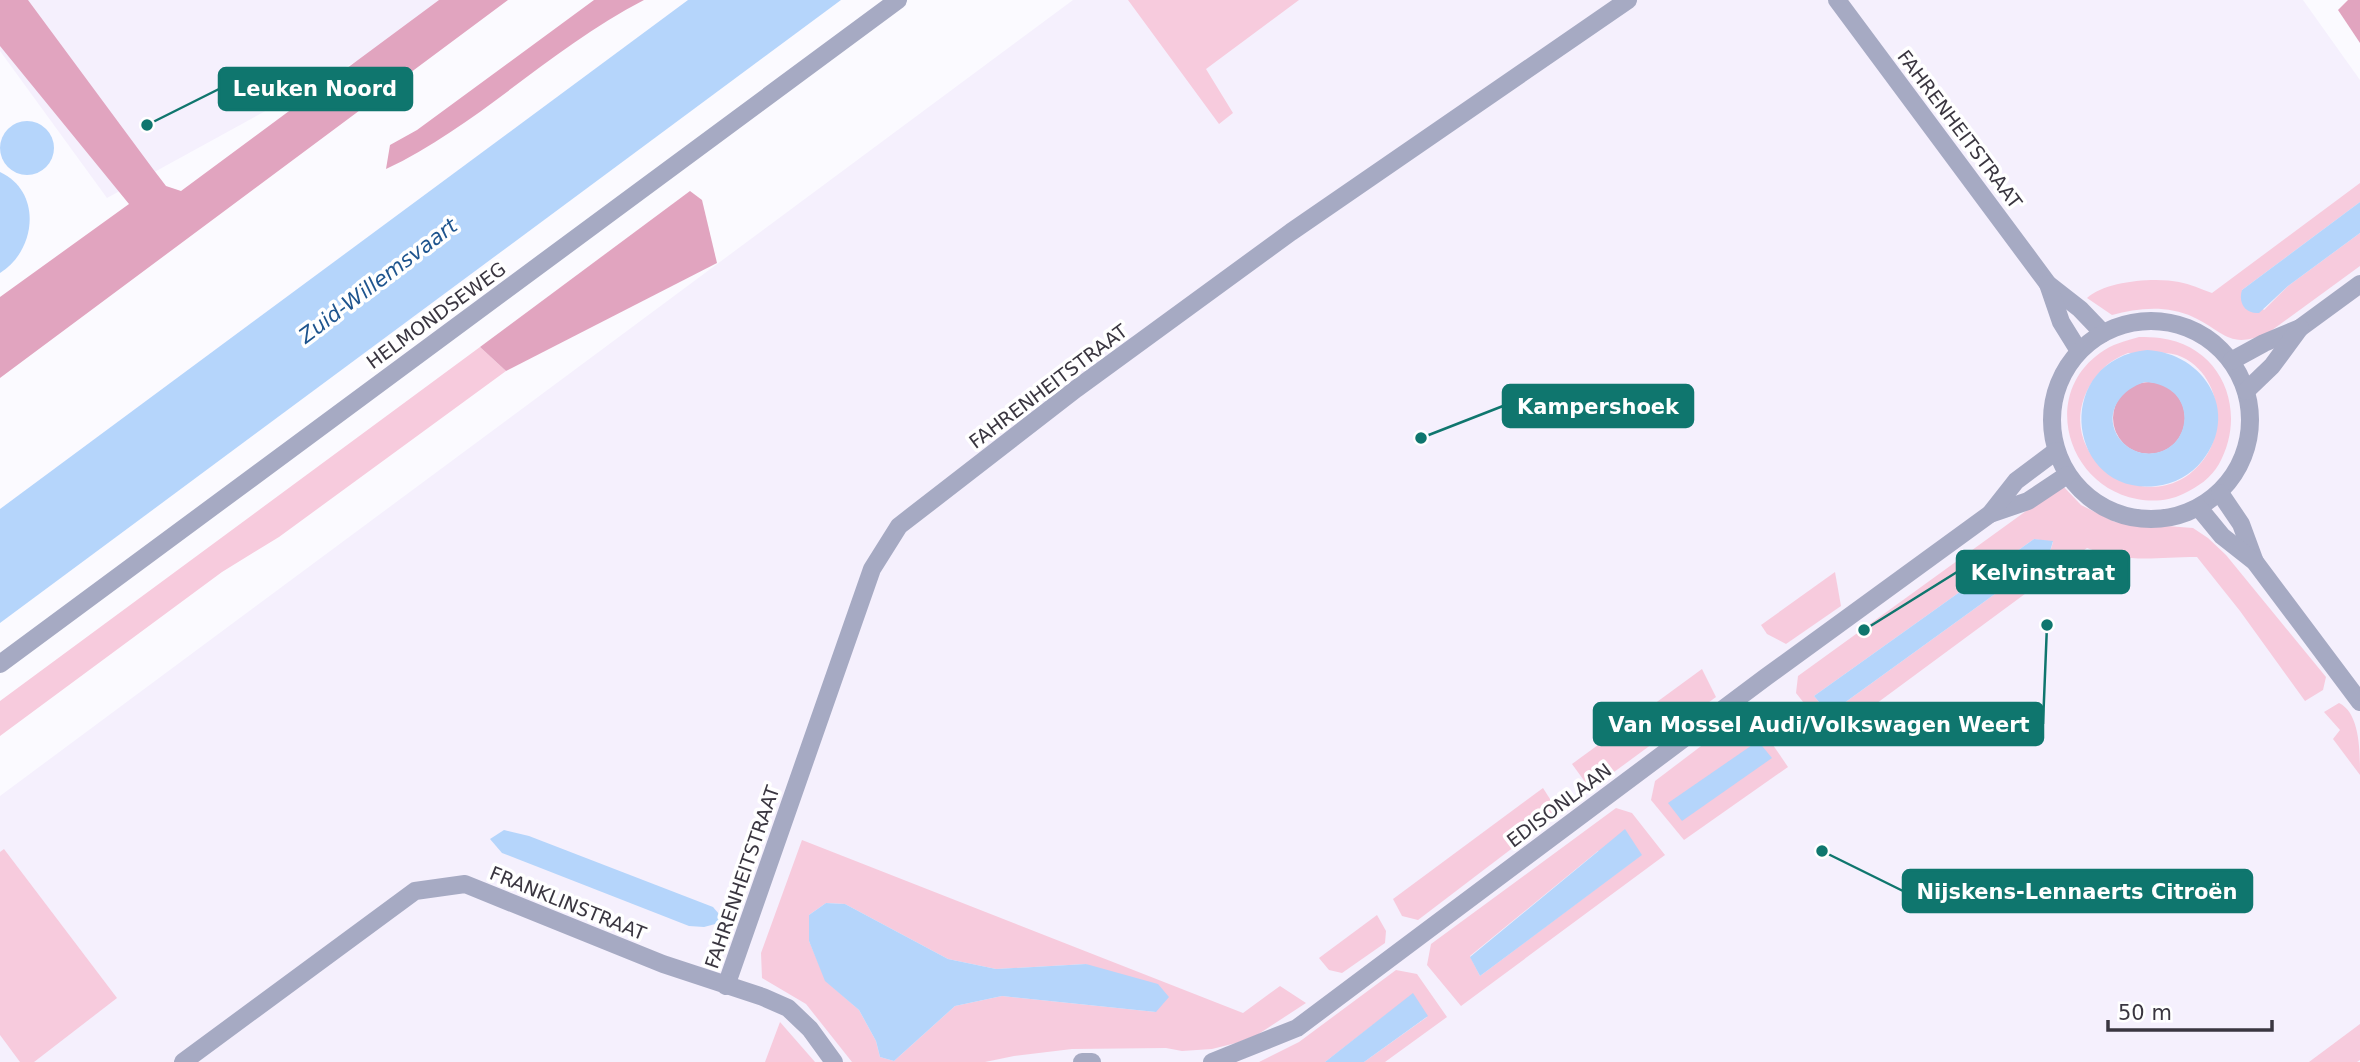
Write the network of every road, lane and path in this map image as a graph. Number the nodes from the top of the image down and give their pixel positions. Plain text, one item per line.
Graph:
1 (898, 0) edge
2 (1628, 0) edge
3 (1838, 0) edge
4 (2048, 284) junction
5 (2360, 284) edge
6 (2300, 328) junction
7 (2103, 333) junction
8 (2079, 351) junction
9 (2231, 361) junction
10 (2246, 391) junction
11 (2056, 451) junction
12 (2067, 475) junction
13 (2220, 492) junction
14 (2199, 508) junction
15 (1990, 514) junction
16 (2255, 562) junction
17 (0, 664) edge
18 (2360, 702) edge
19 (726, 986) junction
20 (183, 1062) edge
21 (834, 1062) edge
22 (1082, 1062) edge
23 (1092, 1062) edge
24 (1212, 1062) edge

1 - 17 street, HELMONDSEWEG
2 - 19 street, FAHRENHEITSTRAAT
3 - 4 street, FAHRENHEITSTRAAT
4 - 7 street, FAHRENHEITSTRAAT
4 - 8 street, FAHRENHEITSTRAAT
5 - 6 street
6 - 9 street
6 - 10 street
7 - 8 street
7 - 9 street
8 - 11 street
9 - 10 street
10 - 13 street
11 - 12 street
11 - 15 street, EDISONLAAN
12 - 14 street
12 - 15 street, EDISONLAAN
13 - 14 street
13 - 16 street
14 - 16 street
15 - 24 street, EDISONLAAN
16 - 18 street
19 - 20 street, FRANKLINSTRAAT
19 - 21 street, FRANKLINSTRAAT
22 - 23 street

